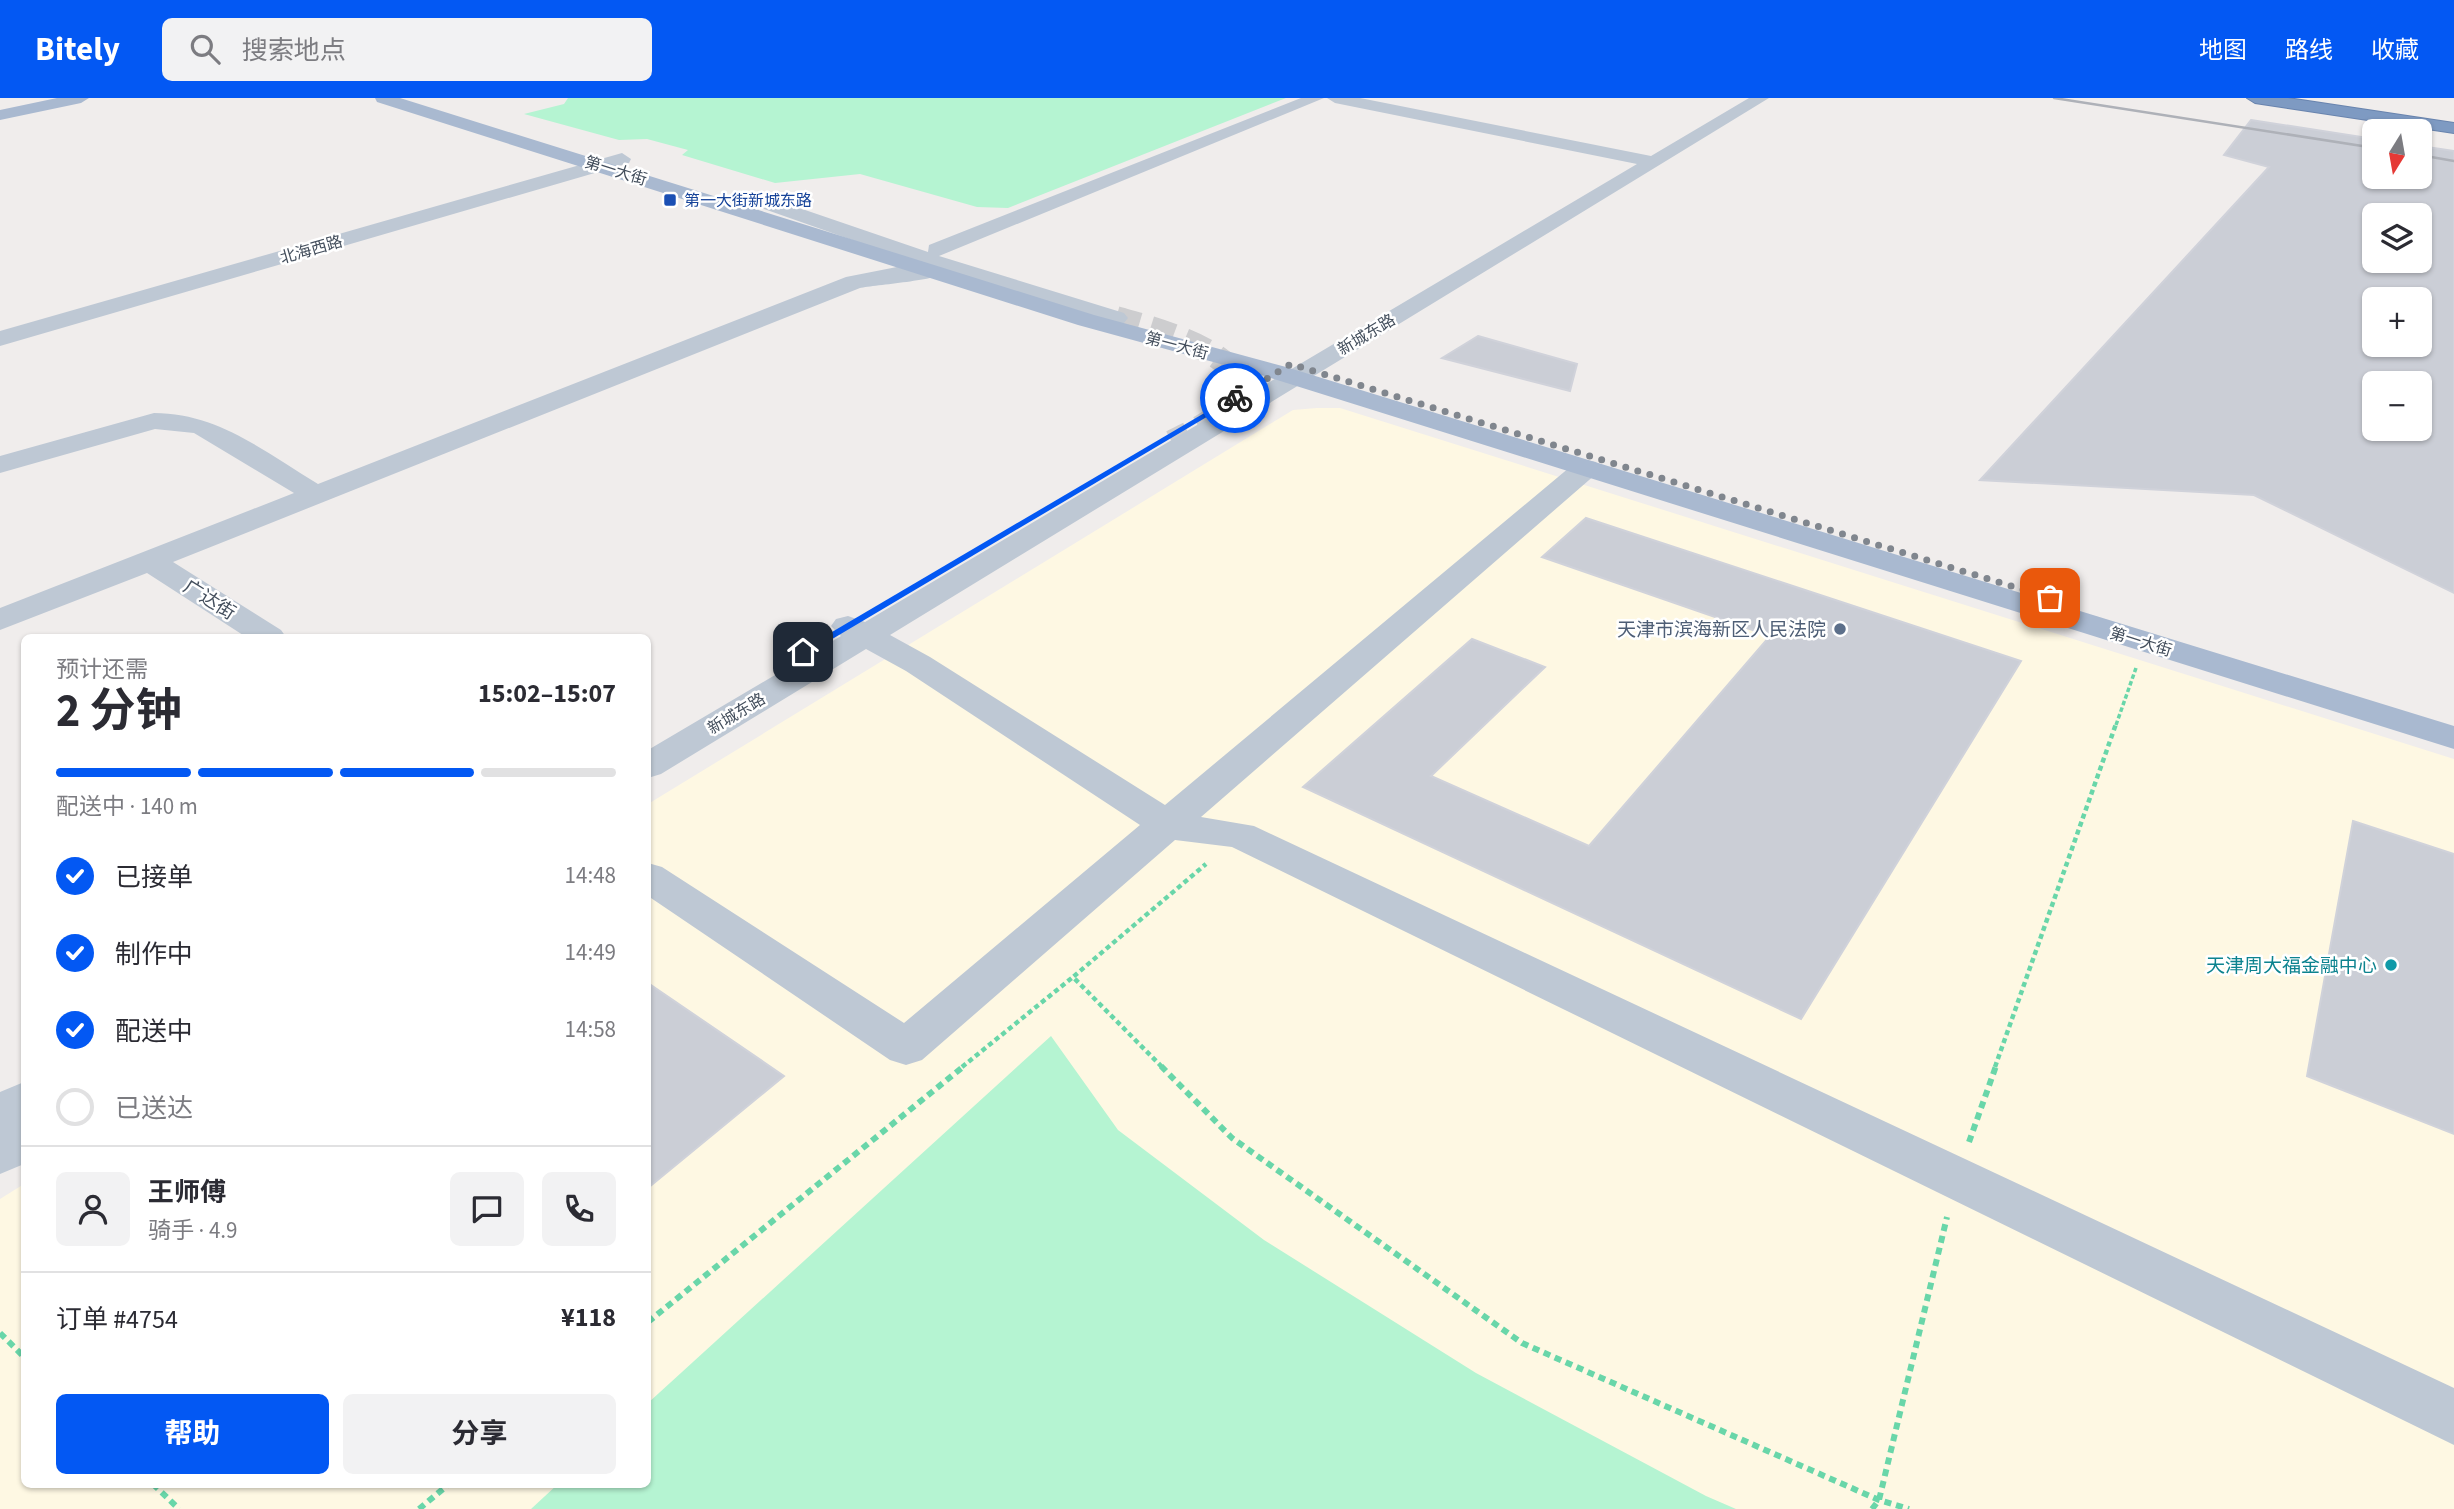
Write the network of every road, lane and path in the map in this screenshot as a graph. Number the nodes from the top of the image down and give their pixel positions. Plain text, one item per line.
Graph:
1 (81, 98) edge
2 (383, 98) edge
3 (421, 98) edge
4 (1316, 98) edge
5 (1335, 98) edge
6 (1742, 98) edge
7 (1761, 98) edge
8 (2255, 98) edge
9 (2322, 98) edge
10 (0, 115) edge
11 (2454, 117) edge
12 (2454, 128) edge
13 (1646, 161) junction
14 (611, 162) junction
15 (754, 200) junction
16 (875, 254) junction
17 (936, 261) junction
18 (854, 282) junction
19 (1116, 318) tunnel mouth
20 (0, 339) edge
21 (1292, 371) junction
22 (5, 459) edge
23 (1586, 468) junction
24 (315, 494) junction
25 (151, 562) junction
26 (0, 620) edge
27 (856, 631) junction
28 (264, 634) edge
29 (2149, 644) junction
30 (2454, 721) edge
31 (651, 738) edge
32 (2454, 738) edge
33 (651, 764) edge
34 (1169, 826) junction
35 (1240, 835) junction
36 (651, 879) edge
37 (1073, 977) junction
38 (21, 1103) edge
39 (0, 1116) edge
40 (21, 1141) edge
41 (0, 1154) edge
42 (1957, 1176) junction
43 (651, 1320) edge
44 (0, 1333) edge
45 (21, 1354) edge
46 (2454, 1417) edge
47 (157, 1488) edge
48 (444, 1488) edge
49 (1880, 1500) junction
50 (179, 1509) edge
51 (419, 1509) edge
52 (1872, 1509) edge
53 (1909, 1509) edge

1 - 10 main road
2 - 14 main road, 第一大街
3 - 14 main road, 第一大街
4 - 17 street
5 - 13 street
6 - 13 street, 新城东路
7 - 13 street, 新城东路
8 - 12 highway
9 - 11 highway
13 - 21 street, 新城东路
14 - 15 main road, 第一大街
14 - 16 main road, 第一大街
14 - 20 street, 北海西路
15 - 17 main road, 第一大街
15 - 19 street
16 - 17 main road, 第一大街
16 - 18 street
17 - 18 street
17 - 21 main road, 第一大街
18 - 24 street
21 - 23 main road, 第一大街
21 - 27 street, 新城东路
21 - 30 main road, 第一大街
22 - 24 street
23 - 29 main road, 第一大街
23 - 34 street
24 - 25 street
25 - 26 street
25 - 28 street, 广达街
27 - 31 street, 新城东路
27 - 33 street, 新城东路
27 - 34 street
29 - 32 main road, 第一大街
29 - 42 path
34 - 35 street
34 - 36 street
35 - 37 path
35 - 42 street
37 - 43 path
37 - 49 path
38 - 39 street
40 - 41 street
42 - 46 street
42 - 49 path
44 - 45 path
47 - 50 path
48 - 51 path
49 - 52 path
49 - 53 path

